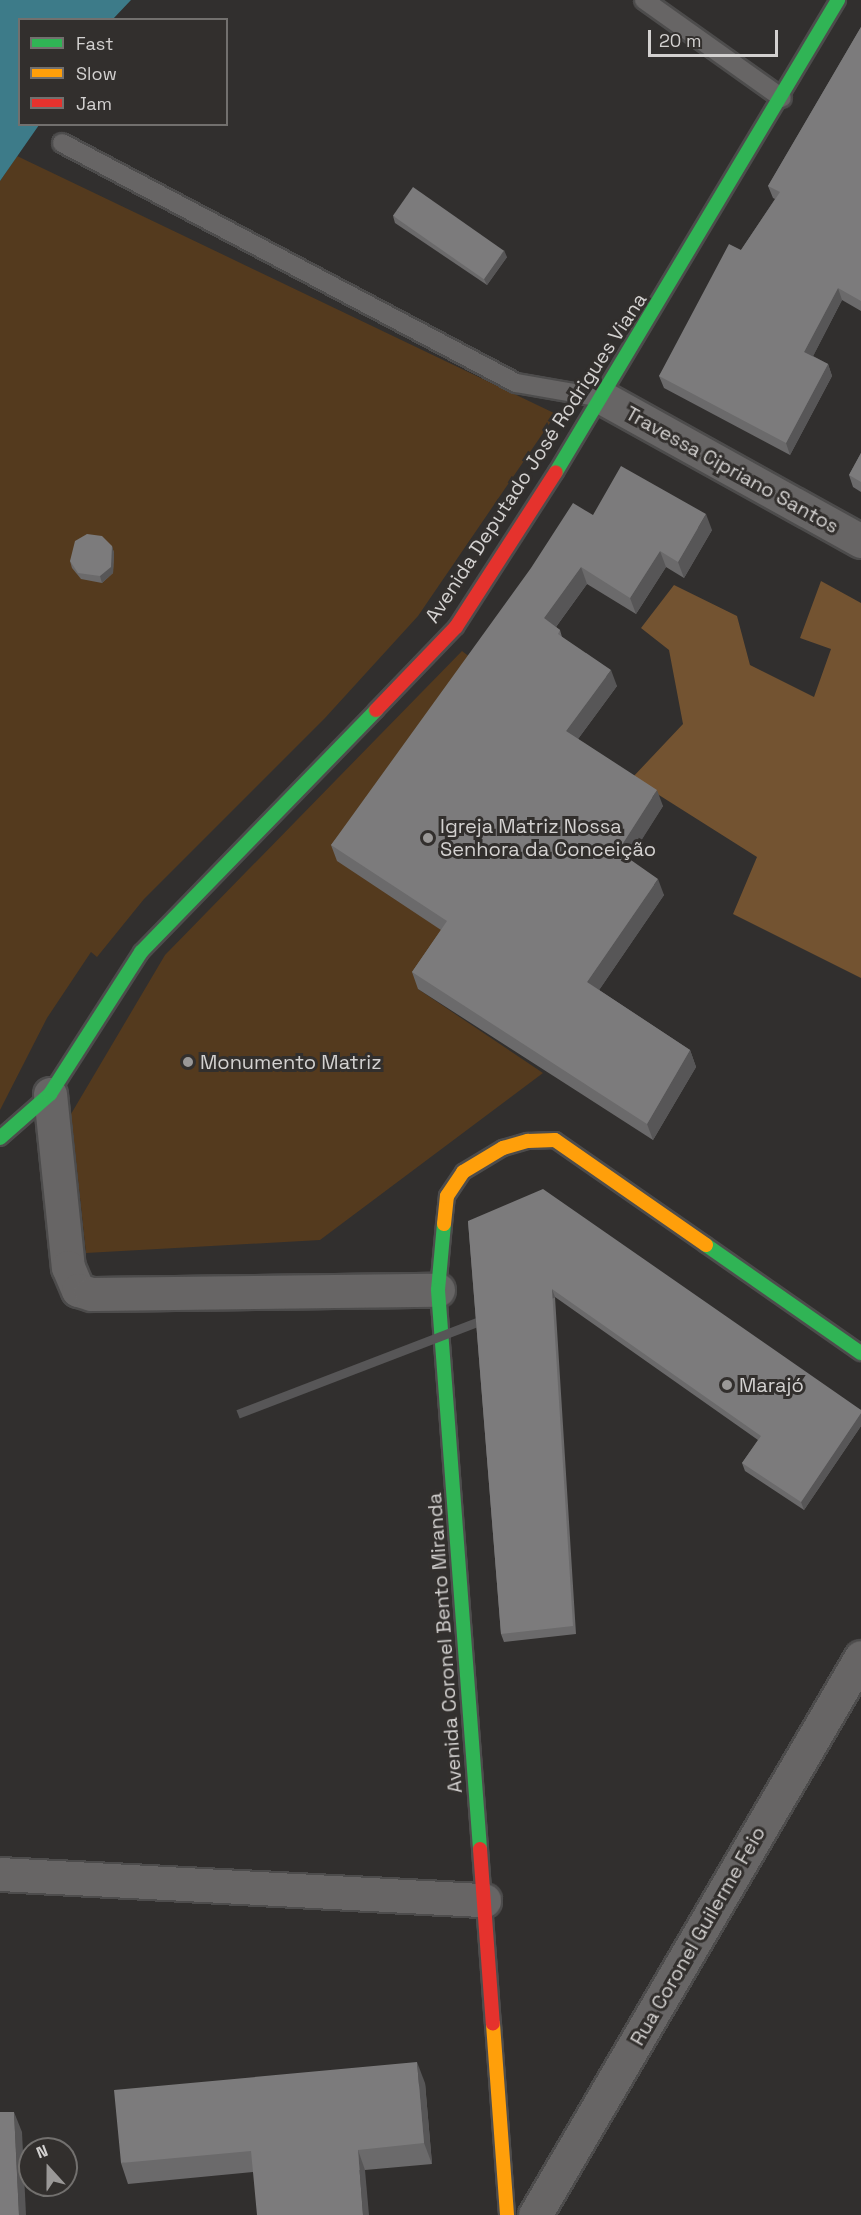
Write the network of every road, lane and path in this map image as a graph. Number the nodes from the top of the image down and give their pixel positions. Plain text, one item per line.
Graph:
1 (644, 0) edge
2 (838, 0) edge
3 (782, 98) junction
4 (62, 143) dead end
5 (603, 398) junction
6 (861, 541) edge
7 (50, 1094) junction
8 (0, 1138) edge
9 (438, 1290) junction
10 (861, 1353) edge
11 (861, 1657) edge
12 (0, 1874) edge
13 (484, 1900) junction
14 (507, 2215) edge
15 (535, 2215) edge

1 - 3 lane
2 - 3 street, Avenida Deputado José Rodrigues Viana
3 - 5 street, Avenida Deputado José Rodrigues Viana
4 - 5 lane
5 - 6 street, Travessa Cipriano Santos
5 - 7 street, Avenida Deputado José Rodrigues Viana
7 - 8 street, Avenida Deputado José Rodrigues Viana
7 - 9 street
9 - 10 street, Avenida Coronel Bento Miranda
9 - 13 street, Avenida Coronel Bento Miranda
11 - 15 street, Rua Coronel Guilerme Feio
12 - 13 street
13 - 14 street, Avenida Coronel Bento Miranda

